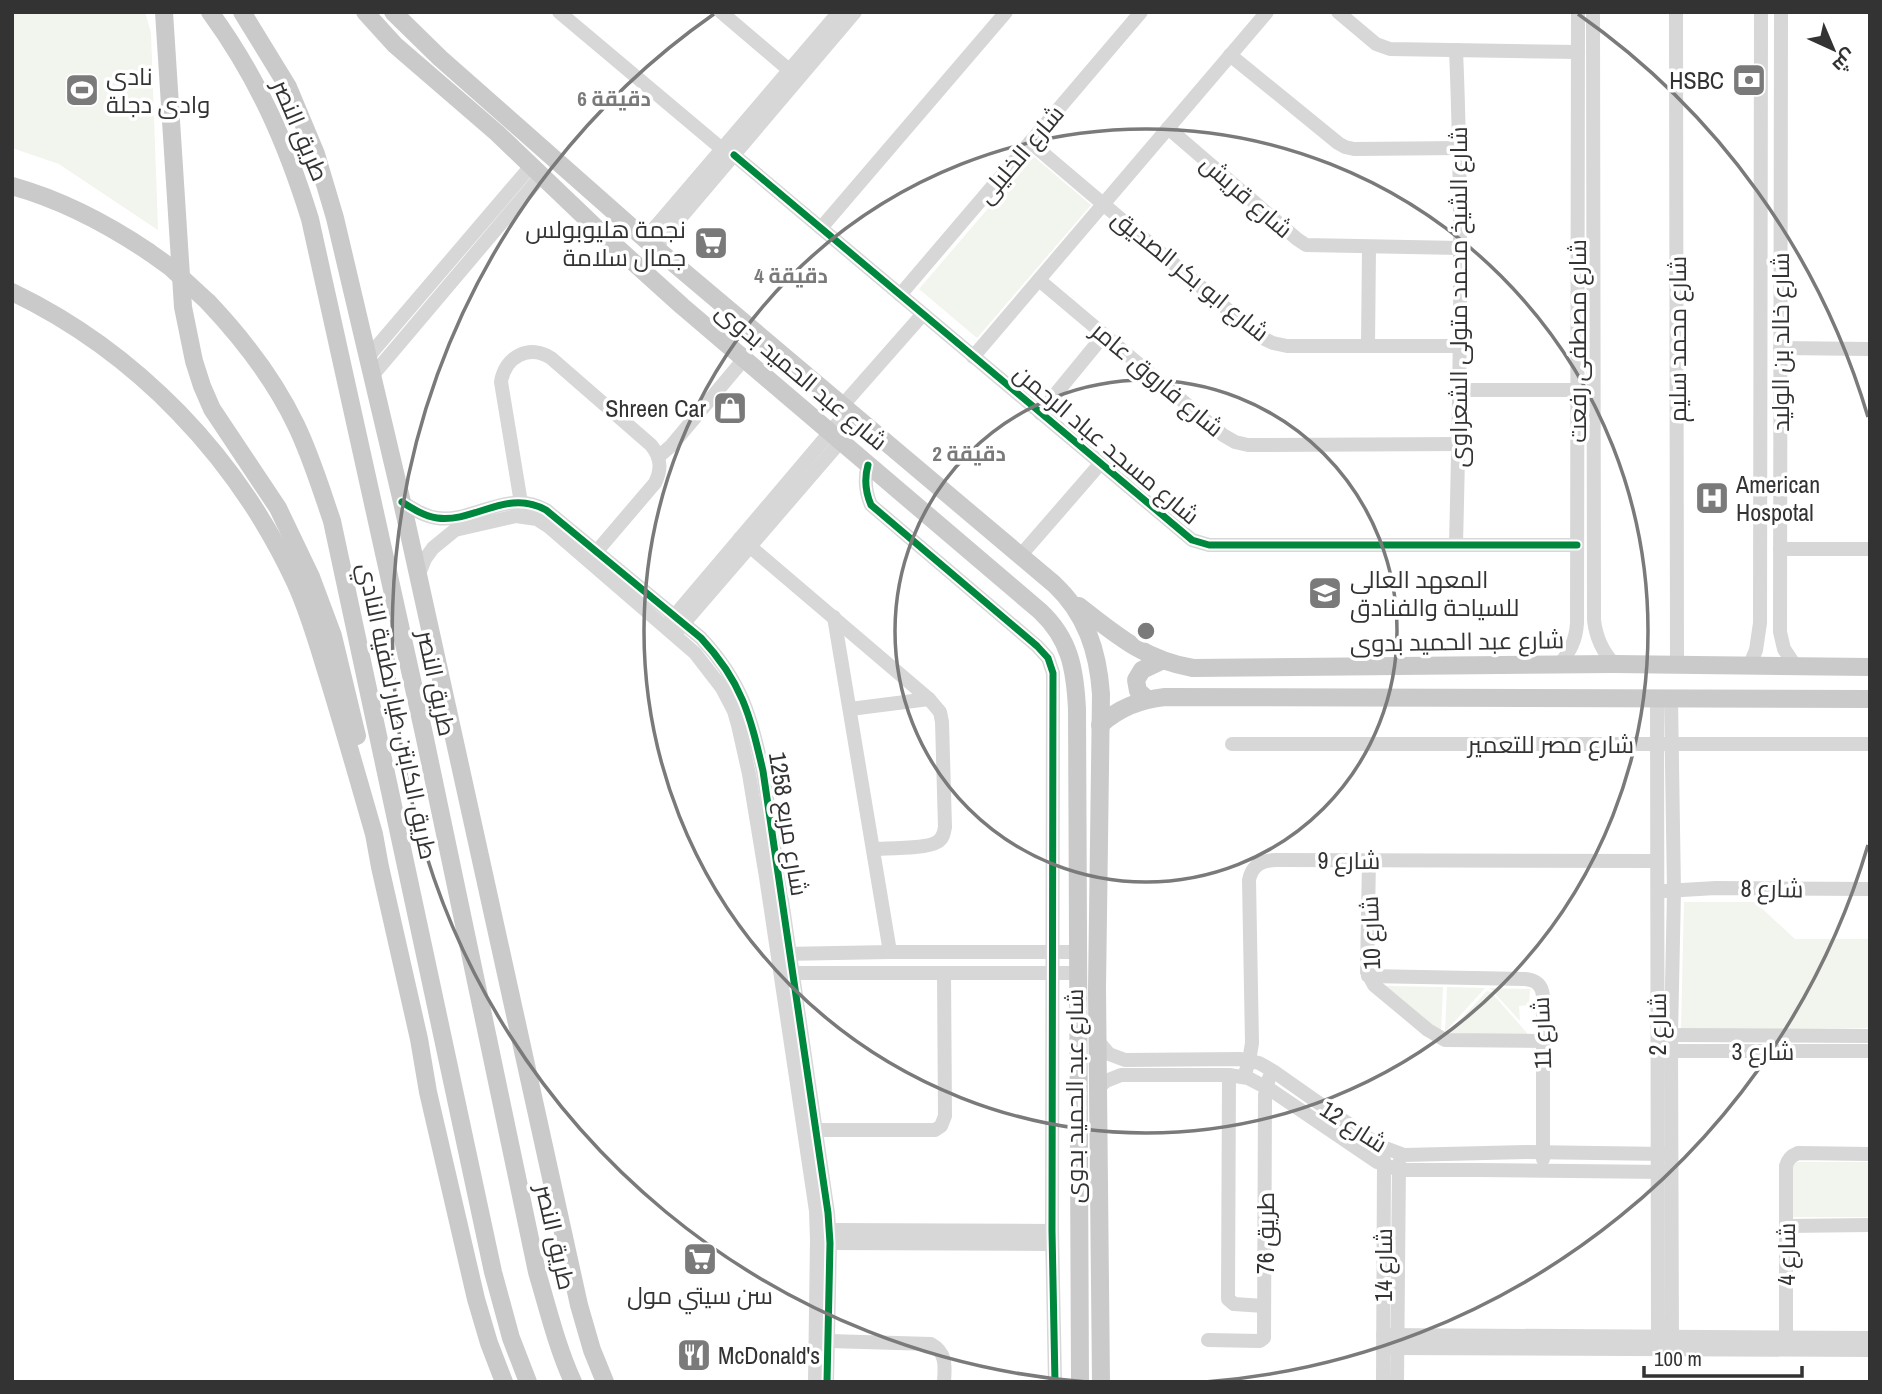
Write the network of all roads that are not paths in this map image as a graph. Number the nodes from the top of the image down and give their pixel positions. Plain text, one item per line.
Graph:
1 (164, 12) edge
2 (210, 12) edge
3 (242, 12) edge
4 (365, 12) edge
5 (393, 12) edge
6 (559, 12) edge
7 (721, 12) edge
8 (839, 12) edge
9 (855, 12) edge
10 (1006, 12) edge
11 (1141, 12) edge
12 (1267, 12) edge
13 (1338, 12) edge
14 (1578, 12) edge
15 (1593, 12) edge
16 (1676, 12) edge
17 (1761, 12) edge
18 (1781, 12) edge
19 (1456, 50) junction
20 (1578, 52) junction
21 (1230, 55) junction
22 (794, 74) junction
23 (1168, 128) junction
24 (1030, 142) junction
25 (1460, 148) junction
26 (729, 152) junction
27 (536, 171) junction
28 (12, 186) edge
29 (1103, 204) junction
30 (821, 228) junction
31 (650, 243) junction
32 (1369, 247) junction
33 (1460, 248) junction
34 (1039, 280) junction
35 (12, 292) edge
36 (900, 295) junction
37 (923, 314) junction
38 (1104, 335) junction
39 (1368, 346) junction
40 (1460, 346) junction
41 (1780, 348) junction
42 (1870, 349) edge
43 (368, 357) junction
44 (973, 357) junction
45 (744, 359) junction
46 (372, 376) junction
47 (1460, 390) junction
48 (1577, 390) junction
49 (850, 412) junction
50 (1040, 413) junction
51 (835, 437) junction
52 (1458, 444) junction
53 (658, 457) junction
54 (1100, 464) junction
55 (868, 465) junction
56 (402, 502) junction
57 (522, 509) junction
58 (453, 524) junction
59 (745, 543) junction
60 (1456, 545) junction
61 (1577, 545) junction
62 (1870, 549) edge
63 (1780, 550) junction
64 (597, 551) junction
65 (1021, 555) junction
66 (418, 576) junction
67 (1066, 595) junction
68 (834, 617) junction
69 (675, 624) junction
70 (1595, 630) junction
71 (1577, 632) junction
72 (1782, 640) junction
73 (1758, 641) junction
74 (1161, 661) junction
75 (1614, 664) junction
76 (1559, 665) junction
77 (1678, 666) junction
78 (1749, 667) junction
79 (1796, 667) junction
80 (1870, 667) edge
81 (929, 699) junction
82 (1147, 699) junction
83 (1664, 699) junction
84 (1870, 699) edge
85 (850, 709) junction
86 (1100, 725) junction
87 (1232, 744) dead end
88 (1664, 744) junction
89 (1870, 744) edge
90 (374, 834) junction
91 (873, 849) junction
92 (1369, 860) junction
93 (1657, 861) junction
94 (1870, 889) edge
95 (1658, 891) junction
96 (1674, 891) junction
97 (890, 952) junction
98 (1054, 952) junction
99 (1079, 952) junction
100 (784, 954) junction
101 (787, 973) junction
102 (944, 973) junction
103 (1054, 973) junction
104 (1079, 973) junction
105 (1368, 976) junction
106 (1664, 1035) junction
107 (1870, 1036) edge
108 (1098, 1041) junction
109 (1544, 1041) junction
110 (1664, 1051) junction
111 (1870, 1051) edge
112 (1249, 1061) junction
113 (1273, 1071) junction
114 (1237, 1076) junction
115 (1266, 1086) junction
116 (1098, 1088) junction
117 (1291, 1103) junction
118 (1265, 1114) junction
119 (817, 1130) junction
120 (1384, 1148) junction
121 (1543, 1152) junction
122 (1399, 1154) junction
123 (1664, 1154) junction
124 (1870, 1154) edge
125 (816, 1164) junction
126 (1384, 1166) junction
127 (1399, 1170) junction
128 (1543, 1171) junction
129 (1664, 1172) junction
130 (1786, 1226) junction
131 (1870, 1226) edge
132 (829, 1236) junction
133 (1052, 1238) junction
134 (1264, 1306) junction
135 (1786, 1337) junction
136 (1870, 1338) edge
137 (1208, 1340) dead end
138 (829, 1341) junction
139 (1390, 1341) junction
140 (1665, 1343) junction
141 (1870, 1350) edge
142 (504, 1382) edge
143 (528, 1382) edge
144 (573, 1382) edge
145 (605, 1382) edge
146 (815, 1382) edge
147 (827, 1382) edge
148 (944, 1382) edge
149 (1055, 1382) edge
150 (1080, 1382) edge
151 (1101, 1382) edge
152 (1383, 1382) edge
153 (1397, 1382) edge

1 - 90 main road
2 - 144 main road, طريق النصر
3 - 43 main road, طريق النصر
4 - 27 main road, شارع عبد الحميد بدوى
5 - 31 main road, شارع عبد الحميد بدوى
6 - 26 street, شارع مسجد عباد الرحمن
7 - 22 street
8 - 22 street
9 - 22 street
10 - 30 street
11 - 24 street, شارع الخليلى
12 - 21 street
13 - 19 street
14 - 20 street, شارع مصطفى رفعت
15 - 70 street, شارع مصطفى رفعت
16 - 77 street, شارع محمد سليم
17 - 73 street, شارع خالد بن الوليد
18 - 41 street, شارع خالد بن الوليد
19 - 20 street
19 - 25 street, شارع الشيخ محمد متولى الشعراوى
20 - 48 street, شارع مصطفى رفعت
21 - 23 street
21 - 25 street
22 - 26 street
23 - 29 street
23 - 32 street, شارع قريش
24 - 29 street, شارع ابو بكر الصديق
24 - 36 street, شارع الخليلى
25 - 33 street, شارع الشيخ محمد متولى الشعراوى
26 - 30 street, شارع مسجد عباد الرحمن
26 - 31 street
27 - 43 street
27 - 45 main road, شارع عبد الحميد بدوى
27 - 46 street
28 - 143 main road, طريق الكابتن طيار لطفية النادي, bridge
29 - 34 street
29 - 39 street, شارع ابو بكر الصديق
30 - 36 street, شارع مسجد عباد الرحمن
31 - 49 main road, شارع عبد الحميد بدوى
32 - 33 street, شارع قريش
32 - 39 street
33 - 40 street, شارع الشيخ محمد متولى الشعراوى
34 - 38 street, شارع فاروق عامر
34 - 44 street
35 - 90 main road, طريق الكابتن طيار لطفية النادي
36 - 37 street, شارع مسجد عباد الرحمن
37 - 44 street, شارع مسجد عباد الرحمن
37 - 49 street
38 - 50 street
38 - 52 street, شارع فاروق عامر
39 - 40 street, شارع ابو بكر الصديق
40 - 47 street, شارع الشيخ محمد متولى الشعراوى
41 - 42 street
41 - 63 street, شارع خالد بن الوليد
43 - 46 main road, طريق النصر
44 - 50 street, شارع مسجد عباد الرحمن
45 - 51 main road, شارع عبد الحميد بدوى
45 - 53 street
46 - 56 main road, طريق النصر
47 - 48 street
47 - 52 street, شارع الشيخ محمد متولى الشعراوى
48 - 61 street, شارع مصطفى رفعت
49 - 51 street
49 - 65 main road, شارع عبد الحميد بدوى
50 - 54 street, شارع مسجد عباد الرحمن
51 - 55 main road, شارع عبد الحميد بدوى
51 - 59 street
52 - 60 street, شارع الشيخ محمد متولى الشعراوى
53 - 57 street
53 - 64 street
54 - 60 street, شارع مسجد عباد الرحمن
54 - 65 street
55 - 98 street
55 - 99 main road, شارع عبد الحميد بدوى
56 - 58 street
56 - 66 main road, طريق النصر
57 - 58 street
57 - 64 street, شارع مربع 1258
57 - 69 street, شارع مربع 1258
58 - 66 street
59 - 68 street
59 - 69 street
60 - 61 street, شارع مسجد عباد الرحمن
61 - 71 street, شارع مصطفى رفعت
62 - 63 street
63 - 72 street, شارع خالد بن الوليد
64 - 69 street, شارع مربع 1258
65 - 67 main road, شارع عبد الحميد بدوى
66 - 145 main road, طريق النصر
67 - 74 main road, شارع عبد الحميد بدوى
67 - 86 main road, شارع عبد الحميد بدوى
68 - 81 street
68 - 85 street
69 - 100 street, شارع مربع 1258
70 - 71 street
70 - 75 street, شارع مصطفى رفعت
71 - 76 street, شارع مصطفى رفعت
72 - 73 street
72 - 79 street, شارع خالد بن الوليد
73 - 78 street, شارع خالد بن الوليد
74 - 76 main road, شارع عبد الحميد بدوى
74 - 82 main road
75 - 76 main road, شارع عبد الحميد بدوى
75 - 77 main road, شارع عبد الحميد بدوى
77 - 78 main road, شارع عبد الحميد بدوى
78 - 79 main road, شارع عبد الحميد بدوى
79 - 80 main road, شارع عبد الحميد بدوى
81 - 85 street
81 - 91 street
82 - 83 main road
82 - 86 main road
83 - 84 main road
83 - 88 street, شارع 2
85 - 91 street
86 - 108 main road, شارع عبد الحميد بدوى
87 - 88 street, شارع مصر للتعمير
88 - 89 street, شارع مصر للتعمير
88 - 93 street, شارع 2
88 - 96 street, شارع 2
90 - 142 main road, طريق الكابتن طيار لطفية النادي
91 - 97 street
92 - 93 street, شارع 9
92 - 105 street, شارع 10
92 - 112 street, شارع 9
93 - 95 street, شارع 2
94 - 96 street, شارع 8
95 - 96 street, شارع 8
95 - 106 street, شارع 2
96 - 106 street, شارع 2
97 - 98 street
97 - 100 street
98 - 99 street
98 - 103 street
99 - 104 main road, شارع عبد الحميد بدوى
100 - 101 street, شارع مربع 1258
101 - 102 street
101 - 119 street, شارع مربع 1258
101 - 125 street, شارع مربع 1258
102 - 103 street
102 - 119 street
103 - 104 street
103 - 133 street
104 - 150 main road, شارع عبد الحميد بدوى
105 - 109 street, شارع 10
105 - 109 street, شارع 11
106 - 107 street, شارع 3
106 - 110 street, شارع 2
108 - 112 street, شارع 12
108 - 116 main road, شارع عبد الحميد بدوى
109 - 121 street, شارع 11
110 - 111 street, شارع 3
110 - 123 street, شارع 2
112 - 113 street, شارع 12
112 - 114 street, شارع 9
113 - 115 street, طريق 76
113 - 120 street, شارع 12
114 - 115 street, شارع 12
114 - 116 street, شارع 12
114 - 134 street, شارع 9
115 - 117 street, شارع 12
115 - 118 street, طريق 76
116 - 151 main road, شارع عبد الحميد بدوى
117 - 118 street
117 - 126 street, شارع 12
118 - 134 street, طريق 76
119 - 125 street, شارع مربع 1258
120 - 122 street, شارع 12
120 - 126 street, شارع 14
121 - 122 street, شارع 12
121 - 123 street, شارع 12
121 - 128 street, شارع 11
122 - 127 street, شارع 14
123 - 129 street, شارع 2
124 - 130 street, شارع 4
125 - 132 street, شارع مربع 1258
125 - 146 street, شارع مربع 1258
126 - 127 street, شارع 12
126 - 139 street, شارع 14
127 - 128 street, شارع 12
127 - 139 street, شارع 14
128 - 129 street, شارع 12
129 - 140 street, شارع 2
130 - 131 street
130 - 135 street, شارع 4
132 - 133 street
132 - 138 street, شارع مربع 1258
133 - 149 street
134 - 137 street, طريق 76
135 - 136 street
135 - 140 street
138 - 147 street, شارع مربع 1258
138 - 148 street
139 - 140 street
139 - 152 street, شارع 14
139 - 153 street, شارع 14
140 - 141 street

